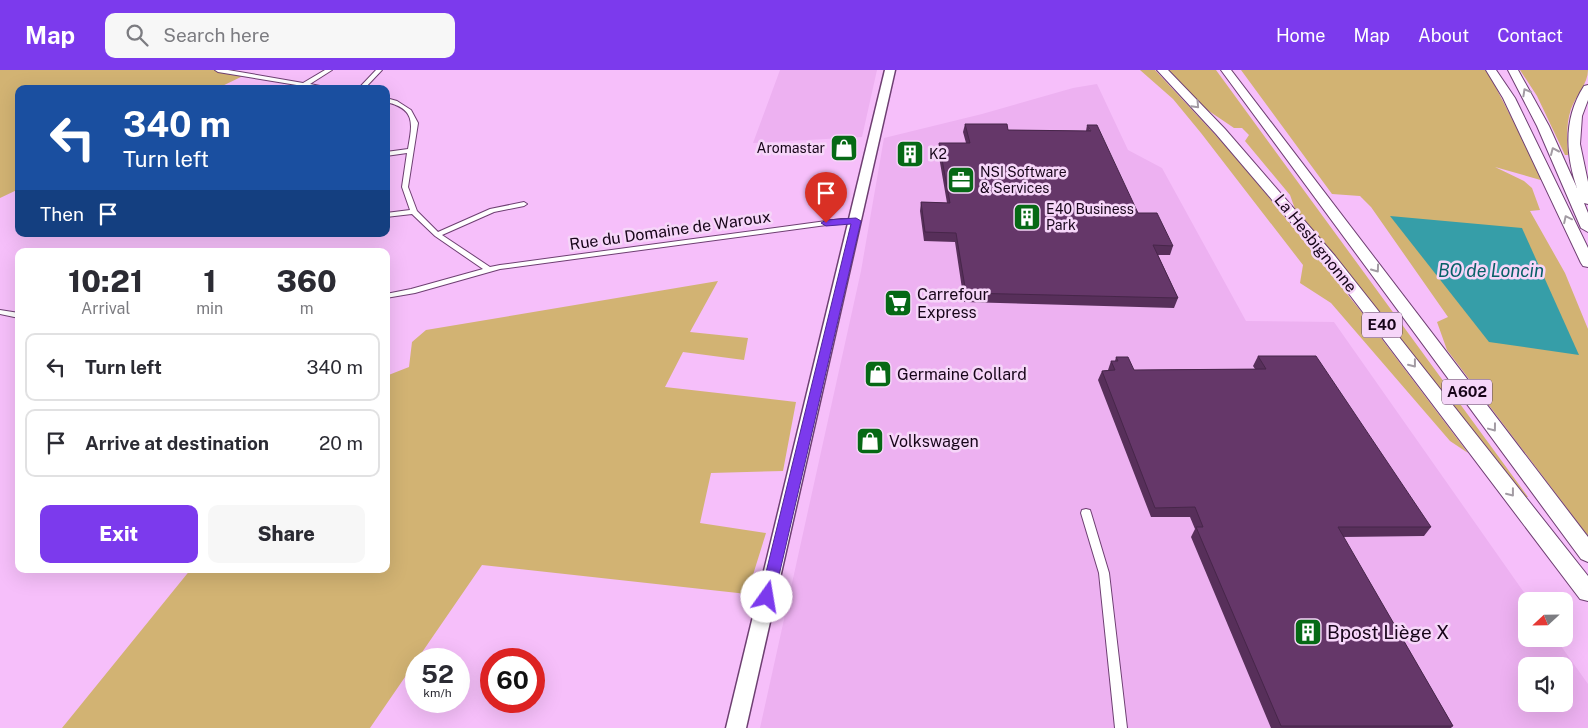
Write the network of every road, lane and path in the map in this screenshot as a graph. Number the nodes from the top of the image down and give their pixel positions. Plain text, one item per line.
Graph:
1 (218, 70) edge
2 (329, 70) edge
3 (379, 70) edge
4 (890, 70) edge
5 (1162, 70) edge
6 (1226, 70) edge
7 (1237, 70) edge
8 (1491, 70) edge
9 (1513, 70) edge
10 (306, 84) junction
11 (311, 85) edge
12 (365, 85) edge
13 (1588, 88) edge
14 (390, 101) edge
15 (410, 151) junction
16 (390, 154) edge
17 (1588, 200) edge
18 (524, 204) dead end
19 (414, 212) junction
20 (390, 215) edge
21 (856, 221) junction
22 (1588, 228) edge
23 (1348, 230) junction
24 (437, 234) junction
25 (1588, 263) edge
26 (488, 269) junction
27 (390, 295) edge
28 (0, 312) edge
29 (15, 315) edge
30 (1086, 513) dead end
31 (1588, 553) edge
32 (1588, 592) edge
33 (736, 728) edge
34 (1121, 728) edge

1 - 10 street
2 - 10 street
3 - 12 street
4 - 21 main road
5 -> 32 highway, La Hesbignonne / E40
6 - 23 highway, A602
7 - 23 highway
25 -> 8 highway
22 -> 9 highway
10 - 11 street
13 - 17 highway
14 - 15 street
15 - 16 street
15 - 19 street
18 - 24 street
19 - 20 street
19 - 24 street
21 - 26 street, Rue du Domaine de Waroux
21 - 33 main road
23 -> 31 highway, A602
24 - 26 street
26 - 27 street, Rue du Domaine de Waroux
28 - 29 street
30 - 34 street

